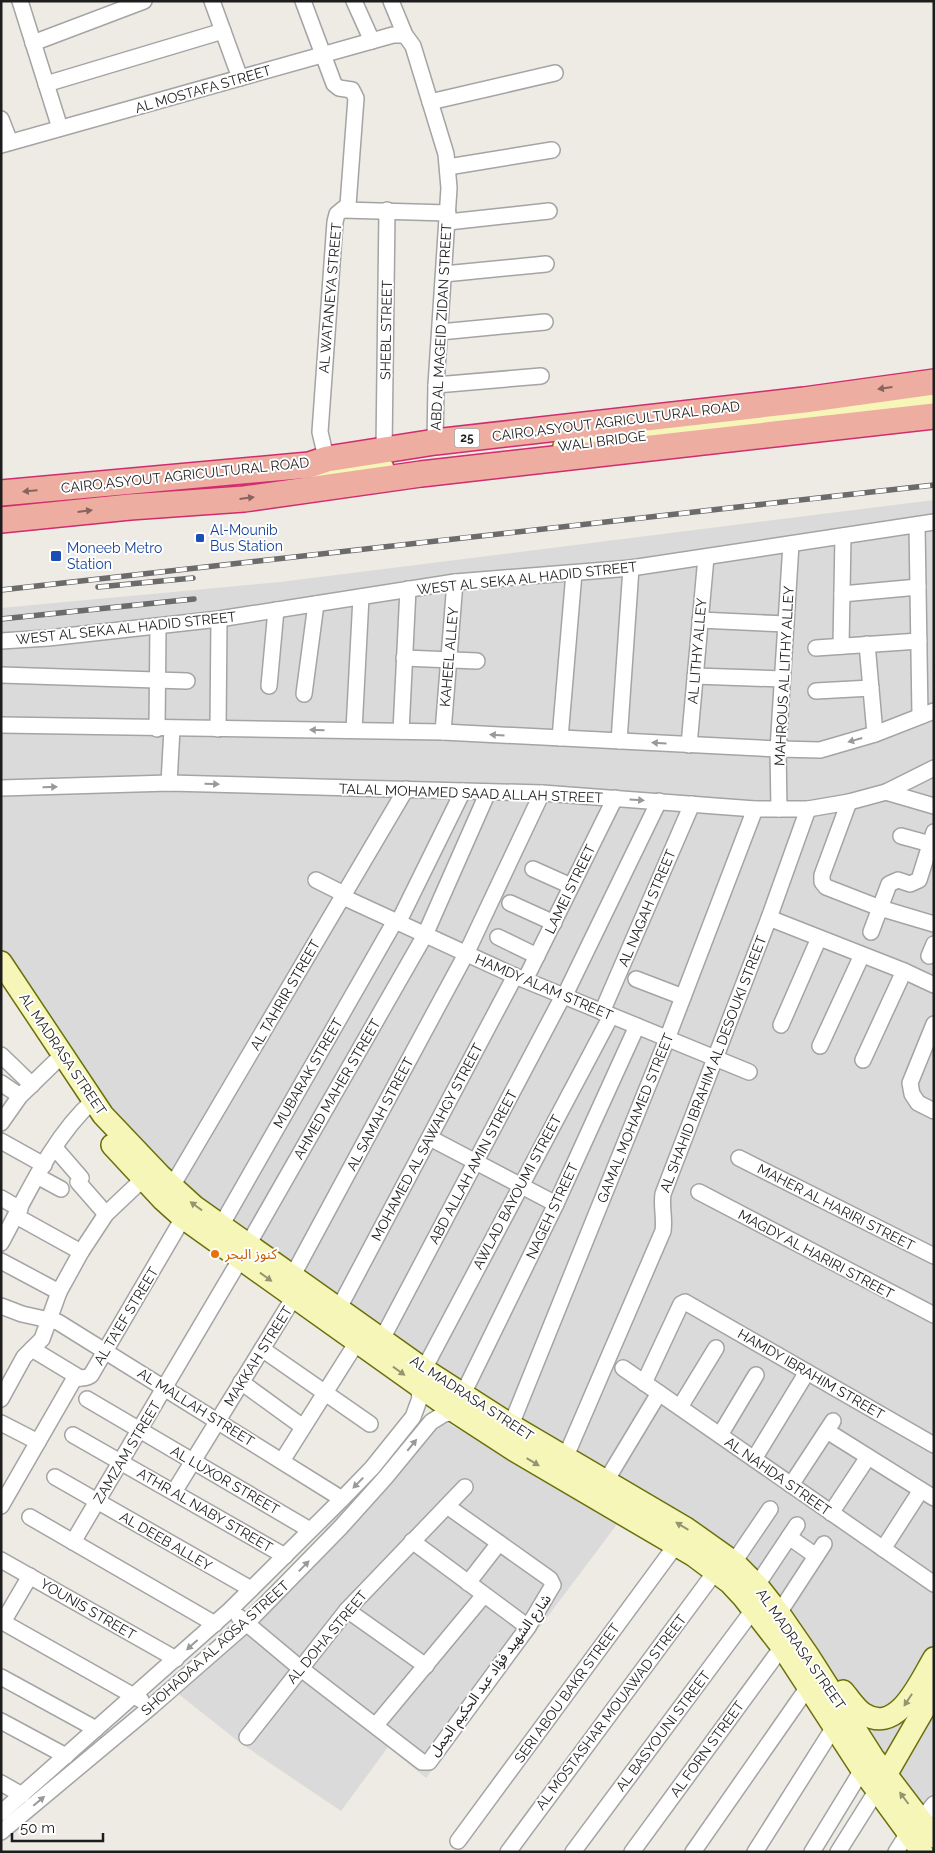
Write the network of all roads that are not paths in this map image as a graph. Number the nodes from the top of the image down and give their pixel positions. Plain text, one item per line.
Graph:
1 (20, 1) edge
2 (144, 1) edge
3 (212, 1) edge
4 (302, 1) edge
5 (354, 1) edge
6 (391, 1) edge
7 (223, 31) junction
8 (405, 36) junction
9 (372, 41) junction
10 (33, 44) junction
11 (323, 55) junction
12 (555, 73) dead end
13 (240, 78) junction
14 (46, 84) junction
15 (430, 102) junction
16 (1, 119) edge
17 (60, 128) junction
18 (5, 144) edge
19 (552, 150) dead end
20 (448, 167) junction
21 (344, 210) junction
22 (387, 210) junction
23 (549, 211) dead end
24 (448, 217) junction
25 (546, 264) dead end
26 (444, 274) junction
27 (545, 322) dead end
28 (440, 332) junction
29 (541, 376) dead end
30 (934, 382) edge
31 (436, 385) junction
32 (934, 400) edge
33 (934, 409) edge
34 (934, 416) edge
35 (435, 442) junction
36 (664, 447) junction
37 (384, 450) junction
38 (322, 466) junction
39 (1, 493) edge
40 (1, 520) edge
41 (934, 522) edge
42 (917, 525) junction
43 (843, 536) junction
44 (791, 544) junction
45 (706, 557) junction
46 (631, 568) junction
47 (574, 573) junction
48 (456, 582) junction
49 (918, 587) junction
50 (408, 589) junction
51 (842, 594) junction
52 (361, 597) junction
53 (316, 604) junction
54 (276, 610) junction
55 (219, 619) junction
56 (700, 620) junction
57 (786, 624) junction
58 (158, 626) junction
59 (1, 641) edge
60 (924, 643) edge
61 (867, 644) junction
62 (841, 646) junction
63 (816, 648) dead end
64 (404, 658) junction
65 (449, 660) junction
66 (477, 661) dead end
67 (1, 675) edge
68 (695, 676) junction
69 (782, 679) junction
70 (157, 681) junction
71 (187, 681) dead end
72 (269, 686) dead end
73 (871, 688) junction
74 (816, 691) dead end
75 (304, 694) dead end
76 (927, 714) edge
77 (1, 725) edge
78 (157, 729) junction
79 (172, 729) junction
80 (218, 729) junction
81 (354, 730) junction
82 (400, 731) junction
83 (443, 732) junction
84 (875, 734) junction
85 (560, 738) junction
86 (619, 741) junction
87 (689, 744) junction
88 (778, 756) junction
89 (934, 768) edge
90 (169, 783) junction
91 (1, 788) edge
92 (406, 789) junction
93 (462, 791) junction
94 (488, 792) junction
95 (886, 792) junction
96 (542, 793) junction
97 (615, 798) junction
98 (659, 802) junction
99 (849, 802) junction
100 (692, 804) junction
101 (934, 806) edge
102 (755, 809) junction
103 (779, 809) junction
104 (808, 809) junction
105 (901, 836) dead end
106 (932, 841) edge
107 (432, 851) junction
108 (457, 861) junction
109 (533, 869) dead end
110 (927, 875) edge
111 (316, 880) dead end
112 (571, 886) junction
113 (343, 896) junction
114 (510, 904) dead end
115 (880, 908) junction
116 (769, 918) junction
117 (397, 922) junction
118 (554, 923) junction
119 (934, 924) edge
120 (871, 932) dead end
121 (425, 935) junction
122 (498, 937) dead end
123 (819, 938) junction
124 (466, 954) junction
125 (862, 955) junction
126 (537, 956) junction
127 (1, 962) edge
128 (904, 971) junction
129 (520, 978) junction
130 (636, 979) dead end
131 (1, 985) edge
132 (934, 985) edge
133 (564, 996) junction
134 (683, 998) junction
135 (606, 1014) junction
136 (934, 1024) edge
137 (781, 1025) dead end
138 (637, 1026) junction
139 (668, 1039) junction
140 (820, 1046) dead end
141 (1, 1055) edge
142 (716, 1058) junction
143 (863, 1060) dead end
144 (55, 1062) junction
145 (749, 1072) dead end
146 (1, 1083) edge
147 (32, 1085) junction
148 (20, 1096) junction
149 (88, 1105) junction
150 (934, 1111) edge
151 (1, 1123) edge
152 (430, 1138) junction
153 (1, 1141) edge
154 (55, 1148) junction
155 (739, 1158) dead end
156 (476, 1162) junction
157 (41, 1170) junction
158 (143, 1179) junction
159 (521, 1186) junction
160 (61, 1189) dead end
161 (699, 1192) dead end
162 (167, 1193) junction
163 (1, 1198) edge
164 (556, 1204) junction
165 (18, 1213) junction
166 (106, 1214) junction
167 (183, 1218) junction
168 (222, 1224) junction
169 (1, 1243) edge
170 (245, 1251) junction
171 (81, 1252) junction
172 (934, 1256) edge
173 (1, 1261) edge
174 (293, 1274) junction
175 (59, 1292) junction
176 (294, 1297) junction
177 (1, 1306) edge
178 (340, 1308) junction
179 (934, 1315) edge
180 (48, 1319) junction
181 (382, 1339) junction
182 (357, 1342) junction
183 (716, 1348) dead end
184 (32, 1349) junction
185 (262, 1349) junction
186 (106, 1350) junction
187 (623, 1368) dead end
188 (8, 1371) edge
189 (807, 1372) junction
190 (756, 1375) dead end
191 (421, 1377) junction
192 (80, 1378) junction
193 (242, 1382) junction
194 (644, 1382) junction
195 (165, 1388) junction
196 (325, 1393) junction
197 (659, 1393) junction
198 (1, 1399) edge
199 (87, 1399) dead end
200 (460, 1404) junction
201 (680, 1407) junction
202 (218, 1421) junction
203 (1, 1423) edge
204 (370, 1424) dead end
205 (511, 1425) junction
206 (303, 1427) junction
207 (140, 1430) junction
208 (73, 1435) dead end
209 (720, 1435) junction
210 (38, 1442) junction
211 (934, 1445) edge
212 (566, 1456) junction
213 (868, 1457) junction
214 (754, 1459) junction
215 (282, 1461) junction
216 (121, 1462) junction
217 (193, 1462) junction
218 (55, 1477) dead end
219 (606, 1480) junction
220 (792, 1485) junction
221 (465, 1487) dead end
222 (174, 1492) junction
223 (927, 1494) edge
224 (342, 1499) junction
225 (98, 1502) junction
226 (1, 1506) edge
227 (447, 1506) junction
228 (770, 1509) dead end
229 (832, 1514) junction
230 (30, 1517) dead end
231 (310, 1530) junction
232 (412, 1541) junction
233 (73, 1542) junction
234 (499, 1543) junction
235 (691, 1547) junction
236 (883, 1550) junction
237 (285, 1556) junction
238 (1, 1560) edge
239 (734, 1562) junction
240 (715, 1572) junction
241 (30, 1576) junction
242 (468, 1583) junction
243 (934, 1584) edge
244 (756, 1585) junction
245 (251, 1589) junction
246 (484, 1595) junction
247 (230, 1610) junction
248 (347, 1610) junction
249 (754, 1610) junction
250 (779, 1613) junction
251 (2, 1621) edge
252 (247, 1623) junction
253 (215, 1624) junction
254 (528, 1627) junction
255 (782, 1647) junction
256 (808, 1655) junction
257 (934, 1658) edge
258 (176, 1659) junction
259 (426, 1666) junction
260 (300, 1668) junction
261 (1, 1677) edge
262 (808, 1687) junction
263 (934, 1692) edge
264 (134, 1696) junction
265 (152, 1706) junction
266 (1, 1721) edge
267 (376, 1725) junction
268 (834, 1727) junction
269 (96, 1730) junction
270 (247, 1737) dead end
271 (66, 1756) junction
272 (862, 1770) junction
273 (882, 1782) junction
274 (1, 1783) edge
275 (22, 1795) junction
276 (1, 1812) edge
277 (924, 1824) edge
278 (1, 1832) edge
279 (458, 1841) dead end
280 (508, 1852) edge
281 (573, 1852) edge
282 (632, 1852) edge
283 (693, 1852) edge
284 (755, 1852) edge
285 (812, 1852) edge
286 (838, 1852) edge
287 (896, 1852) edge
288 (922, 1852) edge

1 - 10 street
2 - 10 street
3 - 7 street
4 - 11 street
5 - 9 street
6 - 8 street
7 - 13 street
7 - 14 street
8 - 9 street, AL MOSTAFA STREET
8 - 15 street, ABD AL MAGEID ZIDAN STREET
9 - 11 street, AL MOSTAFA STREET
10 - 14 street
11 - 13 street, AL MOSTAFA STREET
11 - 21 street, AL WATANEYA STREET
12 - 15 street
13 - 17 street, AL MOSTAFA STREET
14 - 17 street
15 - 20 street, ABD AL MAGEID ZIDAN STREET
16 - 18 street
17 - 18 street, AL MOSTAFA STREET
19 - 20 street
20 - 24 street, ABD AL MAGEID ZIDAN STREET
21 - 22 street
21 - 38 street, AL WATANEYA STREET
22 - 24 street
22 - 37 street, SHEBL STREET
23 - 24 street
24 - 26 street, ABD AL MAGEID ZIDAN STREET
25 - 26 street
26 - 28 street, ABD AL MAGEID ZIDAN STREET
27 - 28 street
28 - 31 street, ABD AL MAGEID ZIDAN STREET
29 - 31 street
30 -> 35 highway, CAIRO,ASYOUT AGRICULTURAL ROAD / 25
31 - 35 street, ABD AL MAGEID ZIDAN STREET
32 - 38 main road, WALI BRIDGE
33 - 36 main road, WALI BRIDGE
34 - 36 highway, CAIRO,ASYOUT AGRICULTURAL ROAD / 25
35 - 37 highway, CAIRO,ASYOUT AGRICULTURAL ROAD / 25
40 -> 36 highway, CAIRO,ASYOUT AGRICULTURAL ROAD / 25
37 - 38 highway, CAIRO,ASYOUT AGRICULTURAL ROAD / 25
38 -> 39 highway, CAIRO,ASYOUT AGRICULTURAL ROAD / 25
41 - 42 street, WEST AL SEKA AL HADID STREET
42 - 43 street, WEST AL SEKA AL HADID STREET
42 - 49 street
43 - 44 street, WEST AL SEKA AL HADID STREET
43 - 51 street
44 - 45 street, WEST AL SEKA AL HADID STREET
44 - 57 street, MAHROUS AL LITHY ALLEY
45 - 46 street, WEST AL SEKA AL HADID STREET
45 - 56 street, AL LITHY ALLEY
46 - 47 street, WEST AL SEKA AL HADID STREET
46 - 86 street
47 - 48 street, WEST AL SEKA AL HADID STREET
47 - 85 street
48 - 50 street, WEST AL SEKA AL HADID STREET
48 - 65 street, KAHEEL ALLEY
49 - 51 street
49 - 60 street
50 - 52 street, WEST AL SEKA AL HADID STREET
50 - 64 street
51 - 62 street
52 - 53 street, WEST AL SEKA AL HADID STREET
52 - 81 street
53 - 54 street, WEST AL SEKA AL HADID STREET
53 - 75 street
54 - 55 street, WEST AL SEKA AL HADID STREET
54 - 72 street
55 - 58 street, WEST AL SEKA AL HADID STREET
55 - 80 street
56 - 57 street
56 - 68 street, AL LITHY ALLEY
57 - 69 street, MAHROUS AL LITHY ALLEY
58 - 59 street, WEST AL SEKA AL HADID STREET
58 - 70 street
60 - 61 street
60 - 76 street
61 - 62 street
61 - 73 street
62 - 63 street
64 - 65 street
64 - 82 street
65 - 66 street
65 - 83 street, KAHEEL ALLEY
67 - 70 street
68 - 69 street
68 - 87 street, AL LITHY ALLEY
69 - 88 street, MAHROUS AL LITHY ALLEY
70 - 71 street
70 - 78 street
73 - 74 street
73 - 84 street
76 - 84 street
77 - 78 street
78 - 79 street
79 - 80 street
79 - 90 street
81 -> 80 street
81 - 82 street
82 - 83 street
85 -> 83 street
84 -> 88 street
85 - 86 street
87 -> 86 street
87 - 88 street
88 - 103 street, MAHROUS AL LITHY ALLEY
89 - 95 street, TALAL MOHAMED SAAD ALLAH STREET
91 -> 90 street, TALAL MOHAMED SAAD ALLAH STREET
90 -> 92 street, TALAL MOHAMED SAAD ALLAH STREET
92 - 93 street, TALAL MOHAMED SAAD ALLAH STREET
92 - 113 street, AL TAHRIR STREET
93 - 94 street, TALAL MOHAMED SAAD ALLAH STREET
93 - 107 street, MUBARAK STREET
94 - 96 street, TALAL MOHAMED SAAD ALLAH STREET
94 - 108 street, AHMED MAHER STREET
95 - 99 street, TALAL MOHAMED SAAD ALLAH STREET
95 - 101 street
96 - 97 street, TALAL MOHAMED SAAD ALLAH STREET
96 - 124 street, AL SAMAH STREET
97 -> 98 street, TALAL MOHAMED SAAD ALLAH STREET
97 - 112 street, LAMEI STREET
98 - 100 street, TALAL MOHAMED SAAD ALLAH STREET
98 - 133 street, ABD ALLAH AMIN STREET
99 - 104 street, TALAL MOHAMED SAAD ALLAH STREET
99 - 115 street
100 - 102 street, TALAL MOHAMED SAAD ALLAH STREET
100 - 135 street, AL NAGAH STREET
102 - 103 street, TALAL MOHAMED SAAD ALLAH STREET
102 - 134 street, GAMAL MOHAMED STREET
103 - 104 street, TALAL MOHAMED SAAD ALLAH STREET
104 - 116 street, AL SHAHID IBRAHIM AL DESOUKI STREET
105 - 106 street
106 - 110 street
107 - 108 street
107 - 117 street, MUBARAK STREET
108 - 121 street, AHMED MAHER STREET
109 - 112 street
110 - 115 street
111 - 113 street, HAMDY ALAM STREET
112 - 118 street, LAMEI STREET
113 - 117 street, HAMDY ALAM STREET
113 - 162 street, AL TAHRIR STREET
114 - 118 street
115 - 119 street
115 - 120 street
116 - 123 street
116 - 142 street, AL SHAHID IBRAHIM AL DESOUKI STREET
117 - 121 street, HAMDY ALAM STREET
117 - 168 street, MUBARAK STREET
118 - 126 street, LAMEI STREET
121 - 124 street, HAMDY ALAM STREET
121 - 170 street, AHMED MAHER STREET
122 - 126 street
123 - 125 street
123 - 137 street
124 - 129 street, HAMDY ALAM STREET
124 - 174 street, AL SAMAH STREET
125 - 128 street
125 - 140 street
126 - 129 street, LAMEI STREET
127 - 149 main road, AL MADRASA STREET
128 - 132 street
128 - 143 street
129 - 133 street, HAMDY ALAM STREET
129 - 152 street, MOHAMED AL SAWAHGY STREET
130 - 134 street
131 - 144 main road, AL MADRASA STREET
133 - 135 street, HAMDY ALAM STREET
133 - 156 street, ABD ALLAH AMIN STREET
134 - 139 street, GAMAL MOHAMED STREET
135 - 138 street, HAMDY ALAM STREET
135 - 159 street, AWLAD BAYOUMI STREET
136 - 150 street
138 - 139 street, HAMDY ALAM STREET
138 - 164 street, NAGEH STREET
139 - 142 street, HAMDY ALAM STREET
139 - 205 street, GAMAL MOHAMED STREET
141 - 147 street
142 - 145 street, HAMDY ALAM STREET
142 - 212 street, AL SHAHID IBRAHIM AL DESOUKI STREET
144 - 147 street
144 - 149 main road, AL MADRASA STREET
146 - 148 street
147 - 148 street
148 - 151 street
149 - 154 street
149 - 158 main road, AL MADRASA STREET
149 - 162 main road, AL MADRASA STREET
152 - 156 street
152 - 178 street, MOHAMED AL SAWAHGY STREET
153 - 157 street
154 - 157 street
154 - 166 street
155 - 172 street, MAHER AL HARIRI STREET
156 - 159 street
156 - 181 street, ABD ALLAH AMIN STREET
157 - 160 street
157 - 165 street
158 - 162 main road, AL MADRASA STREET
158 - 166 street
159 - 164 street
159 - 191 street, AWLAD BAYOUMI STREET
161 - 179 street, MAGDY AL HARIRI STREET
162 - 167 main road, AL MADRASA STREET
168 -> 162 main road, AL MADRASA STREET
163 - 165 street
164 - 200 street, NAGEH STREET
165 - 169 street
165 - 171 street
166 - 171 street
167 - 170 main road, AL MADRASA STREET
167 - 186 street, AL TA'EF STREET
168 - 170 main road, AL MADRASA STREET
170 - 174 main road, AL MADRASA STREET
170 -> 176 main road, AL MADRASA STREET
170 - 195 street, ZAMZAM STREET
171 - 175 street
173 - 175 street
174 - 178 main road, AL MADRASA STREET
175 - 180 street
176 - 182 main road, AL MADRASA STREET
176 - 185 street, MAKKAH STREET
177 - 180 street, AL MALLAH STREET
178 - 181 main road, AL MADRASA STREET
180 - 184 street
180 - 186 street, AL MALLAH STREET
181 - 191 main road, AL MADRASA STREET
182 -> 191 main road, AL MADRASA STREET
182 - 196 street
183 - 201 street
184 - 188 street
184 - 192 street
185 - 193 street, MAKKAH STREET
185 - 196 street
186 - 192 street, AL TA'EF STREET
186 - 195 street, AL MALLAH STREET
187 - 194 street, AL NAHDA STREET
188 - 198 street
189 - 194 street, HAMDY IBRAHIM STREET
189 - 211 street, HAMDY IBRAHIM STREET
189 - 214 street
190 - 209 street
191 - 200 main road, AL MADRASA STREET
191 -> 224 street, SHOHADAA AL AQSA STREET
192 - 210 street, AL TA'EF STREET
193 - 202 street, MAKKAH STREET
193 - 206 street
194 - 197 street, AL NAHDA STREET
195 - 202 street, AL MALLAH STREET
195 - 207 street, ZAMZAM STREET
196 - 204 street
196 - 206 street
197 - 201 street, AL NAHDA STREET
197 - 219 street
199 - 207 street, AL LUXOR STREET
200 - 205 main road, AL MADRASA STREET
200 -> 235 main road, AL MADRASA STREET
252 -> 200 street, SHOHADAA AL AQSA STREET
201 - 209 street, AL NAHDA STREET
202 - 215 street, AL MALLAH STREET
202 - 217 street, MAKKAH STREET
203 - 210 street
205 - 212 main road, AL MADRASA STREET
206 - 215 street
207 - 216 street, ZAMZAM STREET
207 - 217 street, AL LUXOR STREET
208 - 216 street, ATHR AL NABY STREET
209 - 214 street, AL NAHDA STREET
210 - 226 street, AL TA'EF STREET
212 - 219 main road, AL MADRASA STREET
213 - 220 street
213 - 223 street
213 - 229 street
214 - 220 street, AL NAHDA STREET
215 - 224 street, AL MALLAH STREET
216 - 222 street, ATHR AL NABY STREET
216 - 225 street, ZAMZAM STREET
217 - 222 street, MAKKAH STREET
217 - 231 street, AL LUXOR STREET
218 - 225 street, AL DEEB ALLEY
235 -> 219 main road, AL MADRASA STREET
220 - 229 street, AL NAHDA STREET
221 - 227 street, AL DOHA STREET
222 - 237 street, ATHR AL NABY STREET
223 - 236 street
224 - 231 street, SHOHADAA AL AQSA STREET
225 - 233 street, ZAMZAM STREET
225 - 245 street, AL DEEB ALLEY
227 - 232 street, AL DOHA STREET
227 - 234 street
228 - 239 street
229 - 236 street, AL NAHDA STREET
230 - 233 street
231 - 237 street, SHOHADAA AL AQSA STREET
232 - 242 street
232 - 248 street, AL DOHA STREET
233 - 253 street
234 - 242 street
234 - 254 street, شارع الشهيد فؤاد عبد الحكيم الجمل
235 - 239 main road, AL MADRASA STREET
235 - 240 main road, AL MADRASA STREET
235 - 279 street, SERI ABOU BAKR STREET
236 - 243 street, AL NAHDA STREET
237 - 245 street, SHOHADAA AL AQSA STREET
238 - 241 street, YOUNIS STREET
239 - 244 main road, AL MADRASA STREET
240 - 249 main road, AL MADRASA STREET
240 - 280 street, AL MOSTASHAR MOUAWAD STREET
241 - 251 street
241 - 258 street, YOUNIS STREET
242 - 246 street
244 - 250 main road, AL MADRASA STREET
244 - 250 street
245 - 247 street, SHOHADAA AL AQSA STREET
246 - 254 street
246 - 259 street
247 - 252 street, شارع الشهيد فؤاد عبد الحكيم الجمل
247 - 253 street, SHOHADAA AL AQSA STREET
248 - 259 street
248 - 260 street, AL DOHA STREET
249 - 255 main road, AL MADRASA STREET
249 - 281 street, AL BASYOUNI STREET
250 - 256 main road, AL MADRASA STREET
251 - 264 street
252 - 260 street, شارع الشهيد فؤاد عبد الحكيم الجمل
252 - 265 street, SHOHADAA AL AQSA STREET
253 -> 258 street, SHOHADAA AL AQSA STREET
254 - 267 street, شارع الشهيد فؤاد عبد الحكيم الجمل
255 - 262 main road, AL MADRASA STREET
255 - 282 street, AL FORN STREET
257 -> 256 main road
256 - 273 main road, AL MADRASA STREET
258 - 264 street, SHOHADAA AL AQSA STREET
259 - 267 street
260 - 267 street, شارع الشهيد فؤاد عبد الحكيم الجمل
260 - 270 street, AL DOHA STREET
261 - 269 street
262 - 268 main road, AL MADRASA STREET
262 - 283 street
263 - 273 main road
264 - 265 street
264 - 269 street, SHOHADAA AL AQSA STREET
278 -> 265 street, SHOHADAA AL AQSA STREET
266 - 271 street
268 - 272 main road, AL MADRASA STREET
268 - 284 street
269 - 271 street, SHOHADAA AL AQSA STREET
271 - 275 street, SHOHADAA AL AQSA STREET
272 - 273 main road, AL MADRASA STREET
272 - 285 street
273 - 277 main road, AL MADRASA STREET
273 - 286 street
274 - 275 street
275 - 276 street, SHOHADAA AL AQSA STREET
277 - 287 street
277 - 288 main road, AL MADRASA STREET

